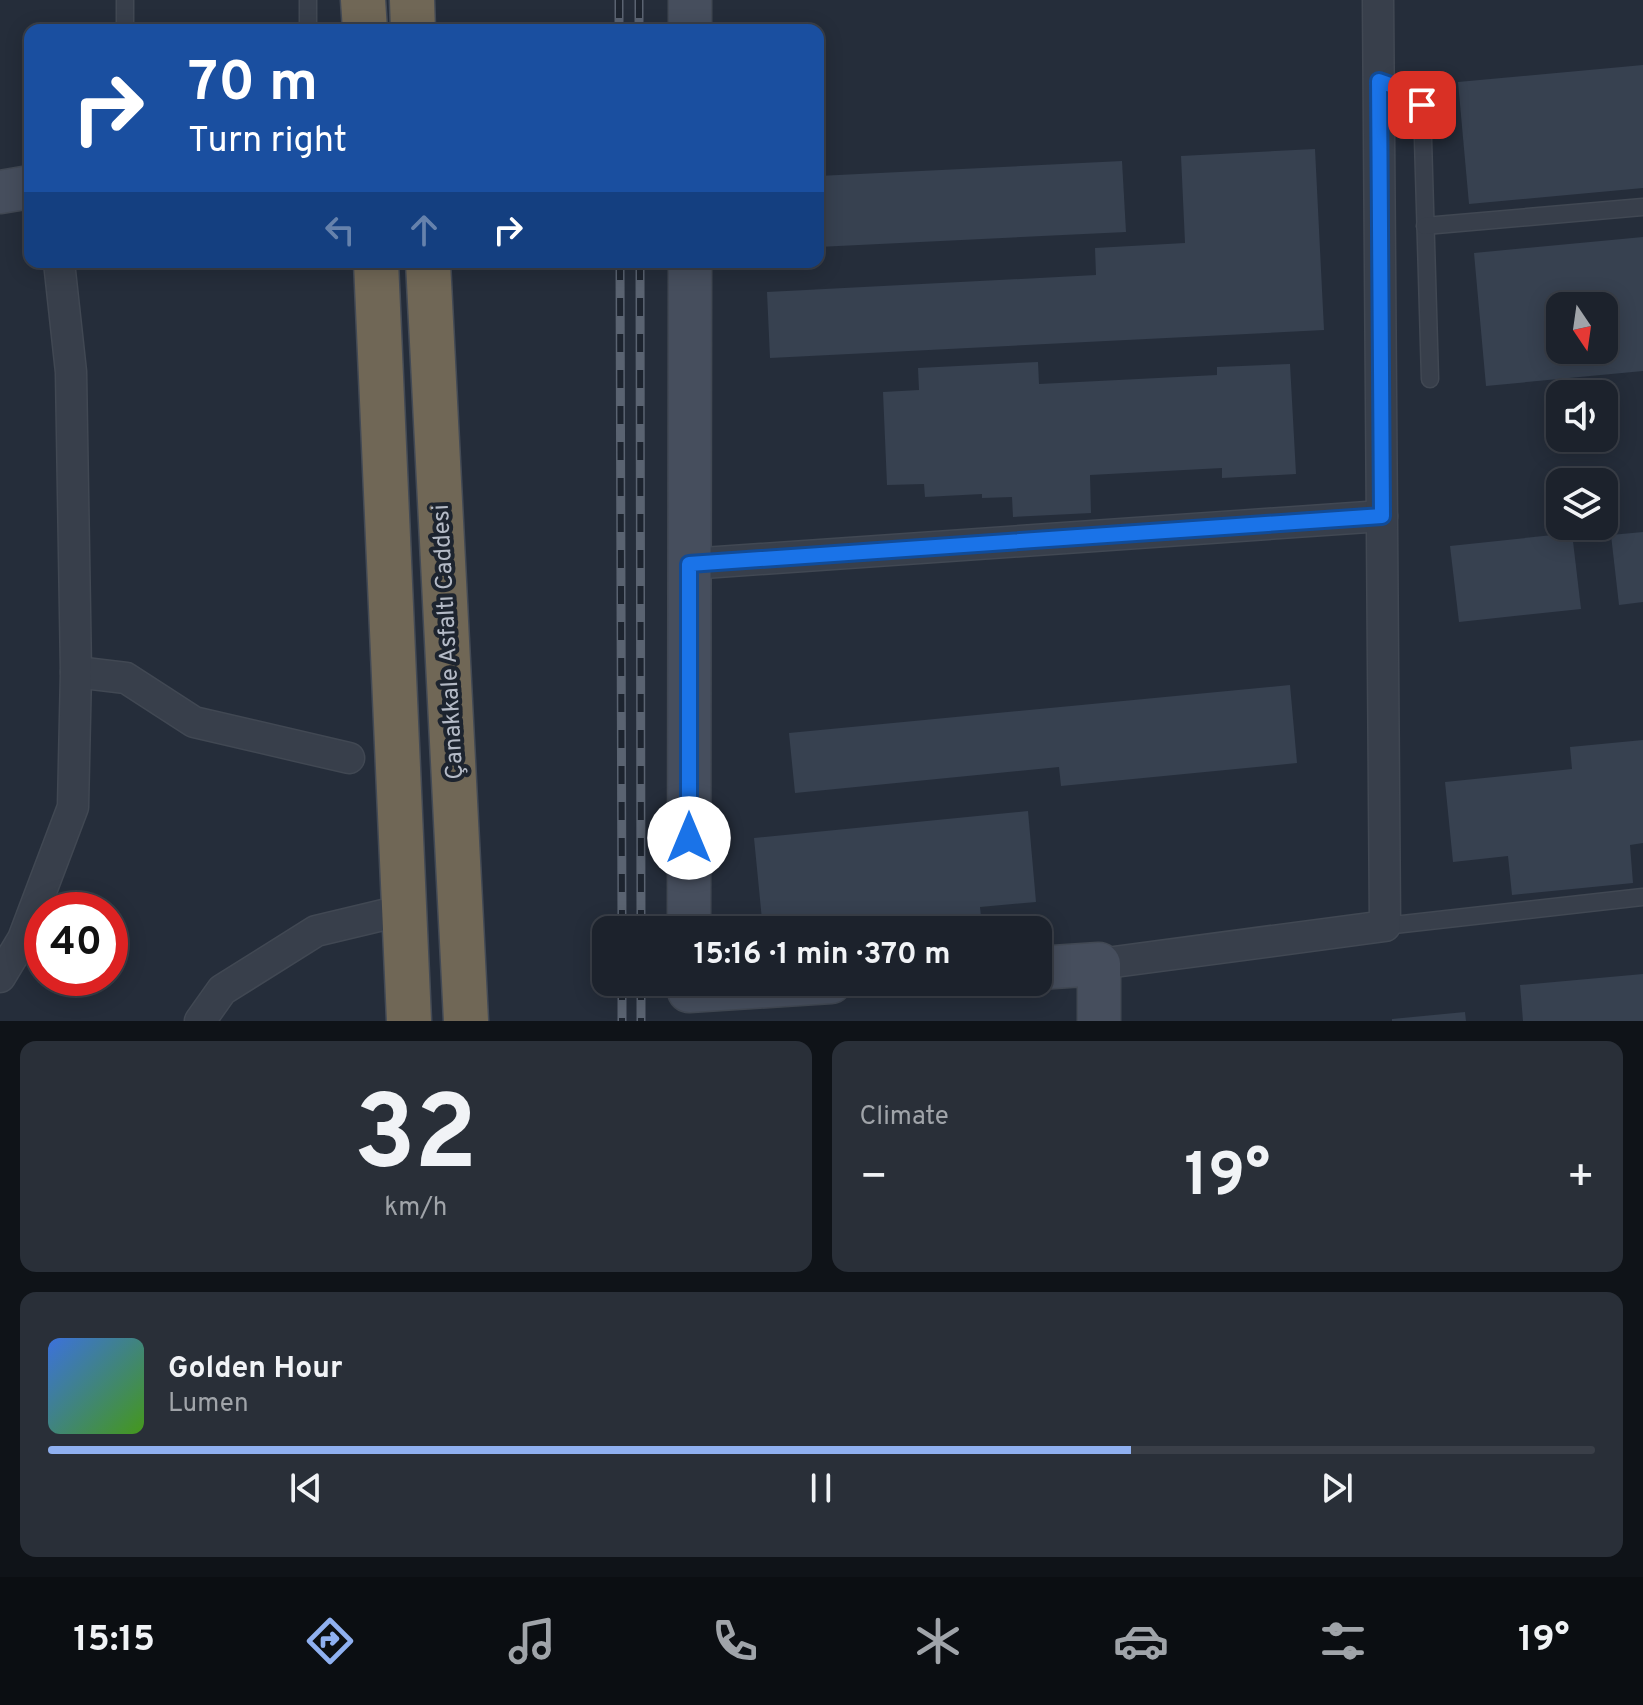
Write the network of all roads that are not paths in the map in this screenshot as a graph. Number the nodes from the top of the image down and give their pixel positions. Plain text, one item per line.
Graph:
1 (125, 0) edge
2 (308, 0) edge
3 (363, 0) edge
4 (412, 0) edge
5 (690, 0) edge
6 (1378, 0) edge
7 (125, 24) edge
8 (308, 24) edge
9 (365, 24) edge
10 (413, 24) edge
11 (690, 24) edge
12 (1379, 81) junction
13 (24, 188) edge
14 (0, 192) edge
15 (1643, 207) edge
16 (1425, 226) junction
17 (60, 268) edge
18 (376, 268) edge
19 (428, 268) edge
20 (690, 268) edge
21 (1430, 379) dead end
22 (1382, 516) junction
23 (689, 564) junction
24 (76, 672) junction
25 (349, 758) dead end
26 (1643, 897) edge
27 (404, 910) junction
28 (689, 916) edge
29 (1385, 926) junction
30 (1099, 964) junction
31 (1052, 967) edge
32 (0, 977) edge
33 (200, 1021) edge
34 (409, 1021) edge
35 (466, 1021) edge
36 (1099, 1021) edge

1 - 7 lane
2 - 8 lane
3 - 9 highway
4 - 10 highway
5 - 11 street
6 - 12 street
12 - 16 lane
12 - 22 street
13 - 14 street
15 - 16 lane
16 - 21 lane
17 - 24 street
18 - 27 highway
19 - 35 highway, Çanakkale Asfaltı Caddesi
20 - 23 street
22 - 23 street
22 - 29 street
23 - 28 street
24 - 25 street
24 - 32 street
26 - 29 lane
27 - 33 street
27 - 34 highway
29 - 30 street
30 - 31 street
30 - 36 street

